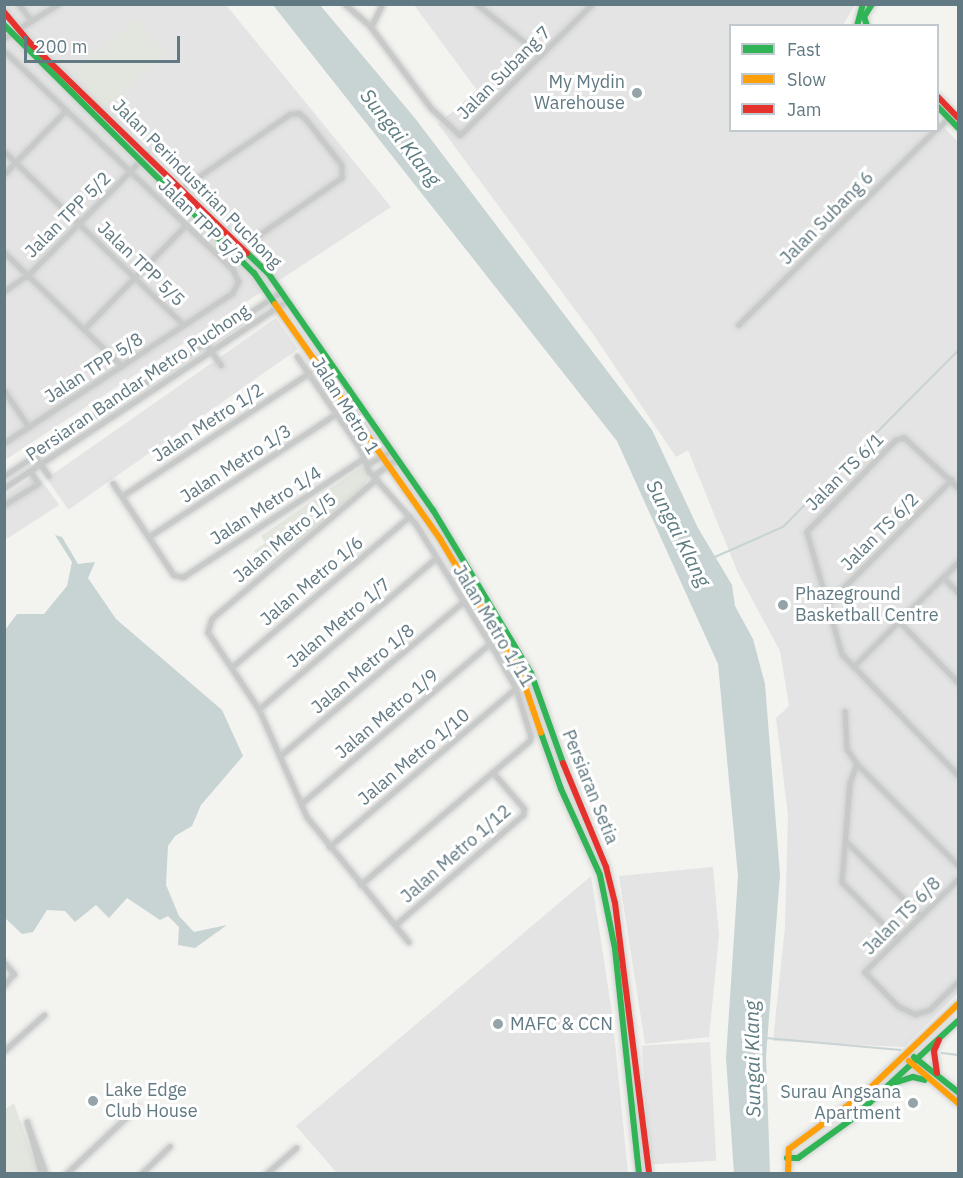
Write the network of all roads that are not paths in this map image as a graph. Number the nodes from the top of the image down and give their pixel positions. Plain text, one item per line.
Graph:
1 (19, 4) edge
2 (58, 4) edge
3 (345, 4) edge
4 (382, 4) edge
5 (477, 4) edge
6 (592, 4) edge
7 (863, 4) edge
8 (872, 4) edge
9 (4, 12) edge
10 (32, 21) junction
11 (857, 24) edge
12 (866, 24) edge
13 (4, 25) edge
14 (371, 27) junction
15 (18, 29) junction
16 (11, 34) junction
17 (4, 38) edge
18 (6, 53) dead end
19 (541, 55) junction
20 (939, 98) edge
21 (939, 108) edge
22 (66, 110) junction
23 (953, 116) edge
24 (939, 127) edge
25 (958, 128) edge
26 (933, 132) edge
27 (4, 151) edge
28 (147, 154) junction
29 (141, 160) junction
30 (16, 163) junction
31 (130, 171) junction
32 (4, 174) edge
33 (182, 188) junction
34 (79, 223) junction
35 (186, 225) junction
36 (242, 246) junction
37 (4, 252) edge
38 (235, 252) junction
39 (28, 275) junction
40 (135, 278) junction
41 (4, 291) edge
42 (280, 292) junction
43 (271, 298) junction
44 (287, 301) junction
45 (278, 306) junction
46 (198, 315) joint
47 (184, 325) junction
48 (738, 325) dead end
49 (84, 329) junction
50 (205, 342) junction
51 (211, 350) junction
52 (297, 356) dead end
53 (221, 365) dead end
54 (122, 366) junction
55 (309, 373) junction
56 (4, 390) edge
57 (336, 414) junction
58 (28, 427) junction
59 (4, 443) edge
60 (391, 451) junction
61 (35, 456) junction
62 (364, 458) junction
63 (380, 459) junction
64 (396, 459) junction
65 (41, 464) junction
66 (366, 465) junction
67 (385, 467) junction
68 (30, 471) junction
69 (373, 475) junction
70 (4, 476) edge
71 (49, 476) dead end
72 (951, 480) junction
73 (113, 483) dead end
74 (4, 488) edge
75 (958, 488) edge
76 (122, 496) junction
77 (4, 505) edge
78 (410, 516) junction
79 (150, 536) junction
80 (436, 558) junction
81 (958, 562) edge
82 (943, 577) junction
83 (958, 592) edge
84 (463, 602) junction
85 (829, 603) junction
86 (899, 621) junction
87 (489, 644) junction
88 (232, 667) junction
89 (853, 667) junction
90 (958, 682) edge
91 (516, 688) junction
92 (259, 709) junction
93 (845, 711) dead end
94 (280, 756) junction
95 (857, 764) junction
96 (493, 773) junction
97 (958, 775) edge
98 (301, 804) junction
99 (847, 841) junction
100 (329, 846) junction
101 (958, 865) edge
102 (958, 880) edge
103 (361, 885) junction
104 (921, 916) junction
105 (394, 925) junction
106 (898, 939) junction
107 (409, 942) dead end
108 (4, 963) edge
109 (958, 982) edge
110 (4, 986) edge
111 (958, 1004) edge
112 (44, 1015) dead end
113 (958, 1021) edge
114 (943, 1035) junction
115 (4, 1051) edge
116 (907, 1055) junction
117 (916, 1058) junction
118 (910, 1065) junction
119 (939, 1076) junction
120 (931, 1082) junction
121 (890, 1084) junction
122 (958, 1092) edge
123 (958, 1103) edge
124 (137, 1107) dead end
125 (170, 1146) dead end
126 (296, 1148) dead end
127 (787, 1158) junction
128 (41, 1173) edge
129 (46, 1173) edge
130 (66, 1173) edge
131 (141, 1173) edge
132 (266, 1173) edge
133 (639, 1173) edge
134 (649, 1173) edge
135 (788, 1173) edge

1 - 10 street
2 - 10 street
3 - 14 street
4 - 14 street
5 - 19 street
6 - 19 street, Jalan Subang 7
7 - 11 street
8 - 12 street
9 - 15 street, Jalan Perindustrian Puchong
10 - 15 street
13 - 16 street, Jalan Perindustrian Puchong
14 - 19 street, Jalan Subang 7
15 - 16 street
15 - 28 street, Jalan Perindustrian Puchong
16 - 17 street
16 - 29 street, Jalan Perindustrian Puchong
18 - 22 street, Jalan TPP 5/3
20 - 23 street
21 - 23 street
22 - 30 street
22 - 31 street, Jalan TPP 5/3
23 - 24 street, Jalan Subang 6
23 - 25 street
26 - 48 street, Jalan Subang 6
27 - 30 street, Jalan TPP 5/5
28 - 29 street, Jalan TPP 5/2
28 - 33 street, Jalan Perindustrian Puchong
29 - 31 street, Jalan TPP 5/2
29 - 38 street, Jalan Perindustrian Puchong
30 - 32 street
30 - 34 street, Jalan TPP 5/5
31 - 34 street, Jalan TPP 5/2
31 - 35 street, Jalan TPP 5/3
33 - 36 street, Jalan Perindustrian Puchong
33 - 36 street
34 - 39 street, Jalan TPP 5/2
34 - 40 street, Jalan TPP 5/5
35 - 40 street
35 - 46 street, Jalan TPP 5/3
36 - 38 street
36 - 42 street, Jalan Perindustrian Puchong
37 - 39 street
38 - 43 street, Jalan Perindustrian Puchong
39 - 41 street, Jalan TPP 5/2
39 - 49 street
40 - 47 street, Jalan TPP 5/5
40 - 49 street
42 - 43 street, Persiaran Bandar Metro Puchong
42 - 44 street, Jalan Perindustrian Puchong
43 - 45 street, Jalan Perindustrian Puchong
43 - 50 street, Persiaran Bandar Metro Puchong
44 - 45 street, Persiaran Bandar Metro Puchong
44 - 60 street, Jalan Perindustrian Puchong
45 - 51 street, Persiaran Bandar Metro Puchong
45 - 63 street, Jalan Perindustrian Puchong
46 - 47 street, Jalan TPP 5/8
47 - 54 street, Jalan TPP 5/8
49 - 54 street
50 - 51 street
50 - 61 street, Persiaran Bandar Metro Puchong
51 - 53 street
51 - 65 street, Persiaran Bandar Metro Puchong
52 - 55 street, Jalan Metro 1
54 - 58 street, Jalan TPP 5/8
55 - 57 street, Jalan Metro 1
55 - 76 street, Jalan Metro 1/2
56 - 58 street
57 - 62 street, Jalan Metro 1
57 - 79 street, Jalan Metro 1/3
58 - 59 street, Jalan TPP 5/8
60 - 63 street
60 - 64 street, Persiaran Setia
61 - 65 street
61 - 70 street, Persiaran Bandar Metro Puchong
62 - 66 street, Jalan Metro 1
62 - 79 street, Jalan Metro 1/4
63 - 66 street
63 - 67 street, Persiaran Setia
64 - 67 street, Jalan Metro 1/5
64 - 134 street, Persiaran Setia
65 - 68 street, Persiaran Bandar Metro Puchong
65 - 71 street
66 - 69 street, Jalan Metro 1
67 - 69 street, Jalan Metro 1/5
67 - 133 street, Persiaran Setia
68 - 74 street, Persiaran Bandar Metro Puchong
68 - 77 street
69 - 78 street, Jalan Metro 1/11
69 - 88 street, Jalan Metro 1/5
72 - 75 street, Jalan TS 6/1
72 - 85 street, Jalan TS 6/2
72 - 85 street, Jalan TS 6/1
73 - 76 street
76 - 79 street
78 - 80 street, Jalan Metro 1/11
78 - 88 street, Jalan Metro 1/6
80 - 84 street, Jalan Metro 1/11
80 - 92 street, Jalan Metro 1/7
81 - 82 street
82 - 83 street
82 - 86 street
84 - 87 street, Jalan Metro 1/11
84 - 94 street, Jalan Metro 1/8
85 - 89 street, Jalan TS 6/1
86 - 89 street
86 - 90 street
87 - 91 street, Jalan Metro 1/11
87 - 98 street, Jalan Metro 1/9
88 - 92 street
89 - 97 street, Jalan TS 6/1
91 - 96 street, Jalan Metro 1/11
91 - 100 street, Jalan Metro 1/10
92 - 94 street, Jalan Metro 1/12
93 - 95 street
94 - 98 street, Jalan Metro 1/12
95 - 99 street
95 - 101 street
96 - 103 street, Jalan Metro 1/11
96 - 105 street, Jalan Metro 1/12
98 - 100 street, Jalan Metro 1/12
99 - 104 street
99 - 106 street
100 - 103 street, Jalan Metro 1/12
102 - 104 street, Jalan TS 6/8
103 - 105 street, Jalan Metro 1/12
104 - 106 street, Jalan TS 6/8
105 - 107 street, Jalan Metro 1/12
106 - 109 street, Jalan TS 6/8
108 - 110 street
111 - 116 street
112 - 115 street
113 - 114 street
114 - 117 street
114 - 119 street
116 - 117 street
116 - 118 street
116 - 127 street
117 - 118 street
117 - 119 street
118 - 120 street
118 - 121 street
119 - 122 street
120 - 121 street
120 - 123 street
121 - 127 street
124 - 130 street
125 - 131 street
126 - 132 street
127 - 135 street
128 - 129 street

